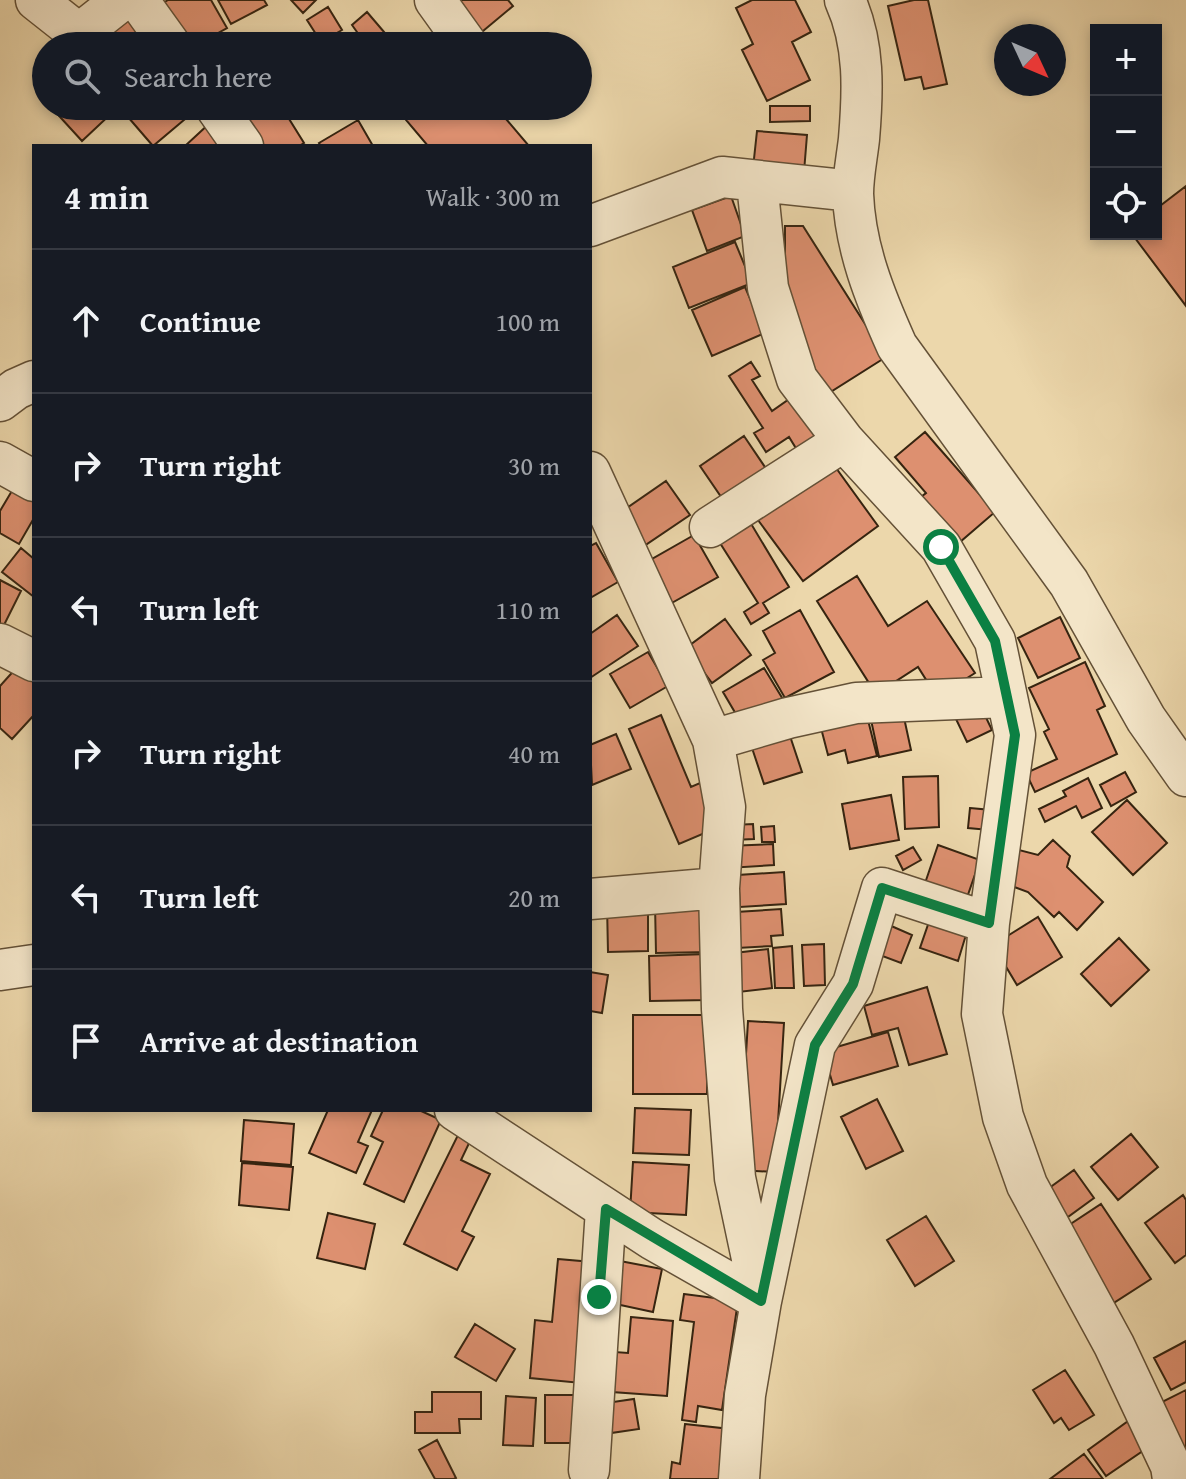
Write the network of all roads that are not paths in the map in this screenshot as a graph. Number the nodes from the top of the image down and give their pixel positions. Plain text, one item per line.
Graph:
1 (36, 0) edge
2 (122, 0) edge
3 (138, 0) edge
4 (435, 0) edge
5 (845, 0) edge
6 (76, 32) edge
7 (82, 32) edge
8 (161, 32) edge
9 (458, 32) edge
10 (225, 120) edge
11 (242, 144) edge
12 (757, 183) junction
13 (853, 191) junction
14 (592, 225) edge
15 (32, 382) edge
16 (0, 401) edge
17 (844, 441) junction
18 (0, 462) edge
19 (592, 476) edge
20 (32, 480) edge
21 (710, 527) dead end
22 (0, 644) edge
23 (32, 660) edge
24 (1007, 697) junction
25 (713, 740) junction
26 (1186, 776) edge
27 (719, 888) junction
28 (592, 899) edge
29 (989, 923) junction
30 (32, 965) edge
31 (0, 970) edge
32 (458, 1112) edge
33 (606, 1209) junction
34 (761, 1301) junction
35 (589, 1470) dead end
36 (739, 1479) edge
37 (1173, 1479) edge

1 - 6 street
2 - 7 street
3 - 8 street
4 - 9 street
5 - 13 street
10 - 11 street
12 - 13 street
12 - 14 street
12 - 17 street
13 - 26 street
15 - 16 street
17 - 21 street
17 - 24 street
18 - 20 street
19 - 25 street
22 - 23 street
24 - 25 street
24 - 29 street
25 - 27 street
27 - 28 street
27 - 34 street
29 - 34 street
29 - 37 street
30 - 31 street
32 - 33 street
33 - 34 street
33 - 35 street
34 - 36 street

